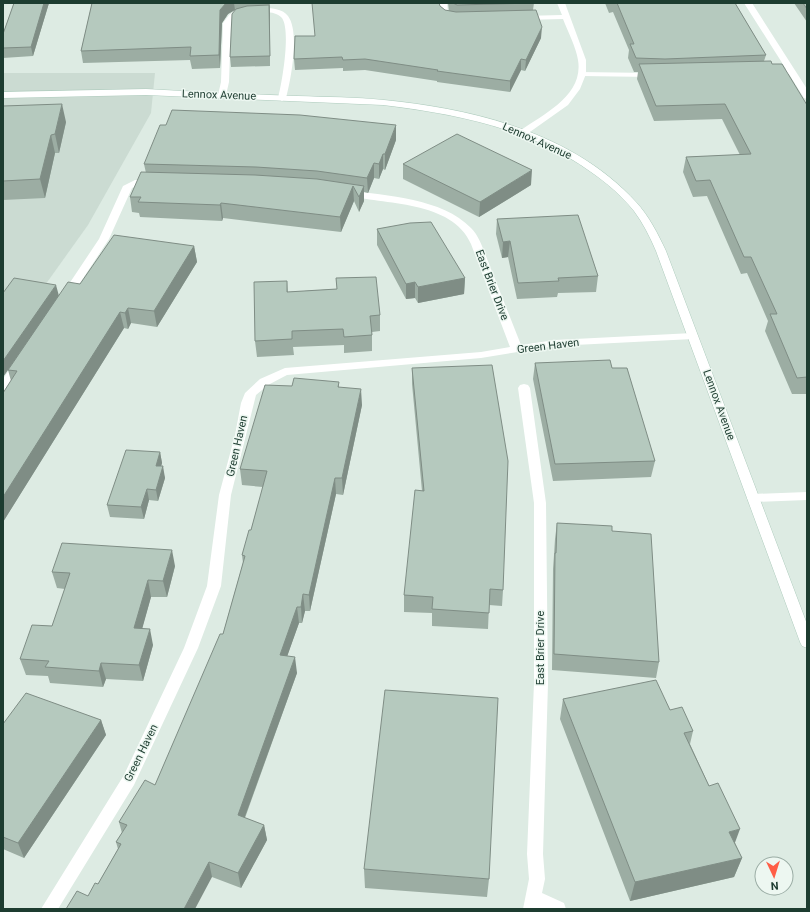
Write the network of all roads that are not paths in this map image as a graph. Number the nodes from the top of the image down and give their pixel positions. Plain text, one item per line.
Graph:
1 (443, 3) edge
2 (562, 3) edge
3 (748, 3) edge
4 (566, 17) junction
5 (511, 18) edge
6 (460, 19) edge
7 (791, 71) junction
8 (761, 72) edge
9 (582, 74) junction
10 (663, 76) edge
11 (3, 94) edge
12 (222, 95) junction
13 (807, 96) edge
14 (282, 98) junction
15 (524, 132) junction
16 (159, 183) edge
17 (336, 192) edge
18 (60, 304) edge
19 (694, 336) junction
20 (517, 350) junction
21 (25, 355) edge
22 (3, 388) edge
23 (524, 388) dead end
24 (807, 496) edge
25 (753, 498) junction
26 (807, 642) edge
27 (532, 903) edge
28 (49, 909) edge
29 (558, 909) edge

1 - 6 street
2 - 4 street
3 - 7 street
4 - 5 street
4 - 9 street
7 - 8 street
7 - 13 street
9 - 10 street
9 - 15 street
11 - 12 street, Lennox Avenue
12 - 14 street, Lennox Avenue
12 - 14 street
14 - 15 street, Lennox Avenue
15 - 19 street, Lennox Avenue
16 - 18 street
17 - 20 street, East Brier Drive
19 - 20 street, Green Haven
19 - 25 street, Lennox Avenue
20 - 28 street, Green Haven
21 - 22 street
23 - 27 street, East Brier Drive
24 - 25 street
25 - 26 street, Lennox Avenue
27 - 29 street

